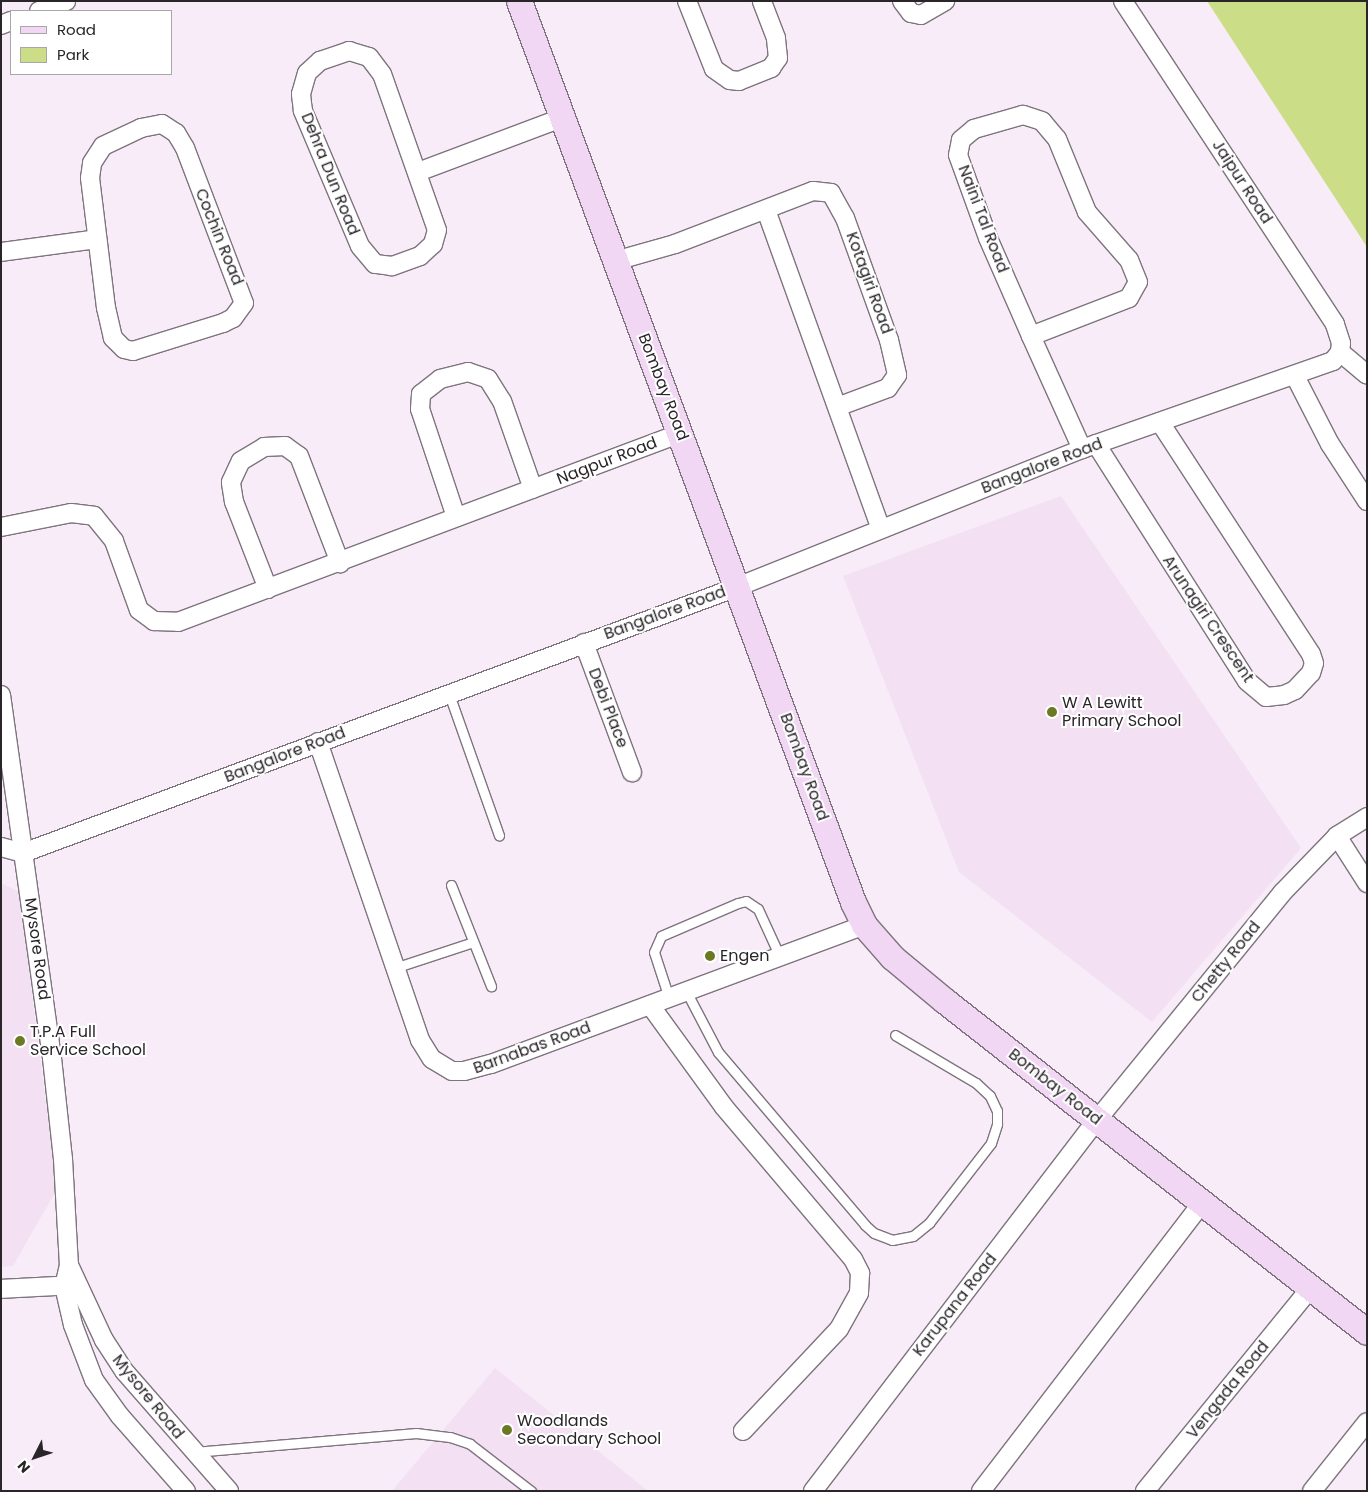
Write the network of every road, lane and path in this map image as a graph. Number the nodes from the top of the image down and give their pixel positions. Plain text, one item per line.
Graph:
1 (66, 1) edge
2 (518, 1) edge
3 (687, 1) edge
4 (762, 1) edge
5 (902, 1) edge
6 (945, 1) edge
7 (1122, 1) edge
8 (42, 10) edge
9 (562, 118) junction
10 (418, 172) junction
11 (766, 210) junction
12 (97, 238) junction
13 (1, 252) edge
14 (615, 261) junction
15 (1031, 336) junction
16 (1340, 352) junction
17 (1367, 375) edge
18 (1296, 376) junction
19 (838, 407) junction
20 (1160, 422) junction
21 (681, 432) junction
22 (1089, 447) junction
23 (533, 489) junction
24 (1367, 501) edge
25 (456, 518) junction
26 (1, 527) edge
27 (881, 529) junction
28 (340, 563) junction
29 (737, 587) junction
30 (268, 589) junction
31 (584, 643) junction
32 (1, 694) edge
33 (449, 694) junction
34 (2, 698) edge
35 (318, 742) junction
36 (632, 772) dead end
37 (7, 782) edge
38 (1367, 817) edge
39 (499, 835) dead end
40 (1337, 836) junction
41 (1, 847) edge
42 (23, 853) junction
43 (1367, 883) edge
44 (451, 885) dead end
45 (864, 925) junction
46 (473, 942) junction
47 (780, 957) junction
48 (394, 968) junction
49 (491, 986) dead end
50 (686, 990) junction
51 (669, 998) junction
52 (650, 1005) junction
53 (895, 1035) dead end
54 (1097, 1120) junction
55 (1201, 1204) junction
56 (71, 1285) junction
57 (1, 1289) edge
58 (1310, 1289) junction
59 (1367, 1332) edge
60 (1367, 1422) edge
61 (743, 1431) dead end
62 (194, 1452) junction
63 (186, 1491) edge
64 (229, 1491) edge
65 (531, 1491) edge
66 (813, 1491) edge
67 (981, 1491) edge
68 (1145, 1491) edge
69 (1312, 1491) edge

1 - 8 street
2 - 9 street, Bombay Road
3 - 4 street
5 - 6 street
7 - 16 street, Jaipur Road
9 - 10 street
9 - 14 street, Bombay Road
10 - 10 street, Dehra Dun Road
11 - 14 street, Kotagiri Road
11 - 19 street
11 - 19 street, Kotagiri Road
12 - 12 street, Cochin Road
12 - 13 street
14 - 21 street, Bombay Road
15 - 15 street, Naini Tal Road
15 - 22 street, Naini Tal Road
16 - 17 street
16 - 18 street, Bangalore Road
18 - 20 street, Bangalore Road
18 - 24 street
19 - 27 street
20 - 22 street, Bangalore Road
20 - 22 street, Arunagiri Crescent
21 - 23 street, Nagpur Road
21 - 29 street, Bombay Road
22 - 27 street, Bangalore Road
23 - 25 street, Nagpur Road
23 - 25 street
25 - 28 street, Nagpur Road
26 - 30 street, Nagpur Road
27 - 29 street, Bangalore Road
28 - 30 street, Nagpur Road
28 - 30 street
29 - 31 street, Bangalore Road
29 - 45 street, Bombay Road
31 - 33 street, Bangalore Road
31 - 36 street, Debi Place
32 - 34 street, Mysore Road
33 - 35 street, Bangalore Road
33 - 39 lane
34 - 37 street, Mysore Road
35 - 42 street, Bangalore Road
35 - 48 street, Barnabas Road
37 - 42 street, Mysore Road
38 - 40 street, Chetty Road
40 - 43 street
40 - 54 street, Chetty Road
41 - 42 street
42 - 56 street, Mysore Road
44 - 46 lane
45 - 47 street, Barnabas Road
45 - 54 street, Bombay Road
46 - 48 lane
46 - 49 lane
47 - 50 street, Barnabas Road
47 - 51 lane
48 - 52 street, Barnabas Road
50 - 51 street, Barnabas Road
50 - 53 lane
51 - 52 street, Barnabas Road
52 - 61 street
54 - 55 street, Bombay Road
54 - 66 street, Karupana Road
55 - 58 street, Bombay Road
55 - 67 street
56 - 57 street
56 - 62 street, Mysore Road
56 - 63 street, Mysore Road
58 - 59 street, Bombay Road
58 - 68 street, Vengada Road
60 - 69 street
62 - 64 street, Mysore Road
62 - 65 lane

